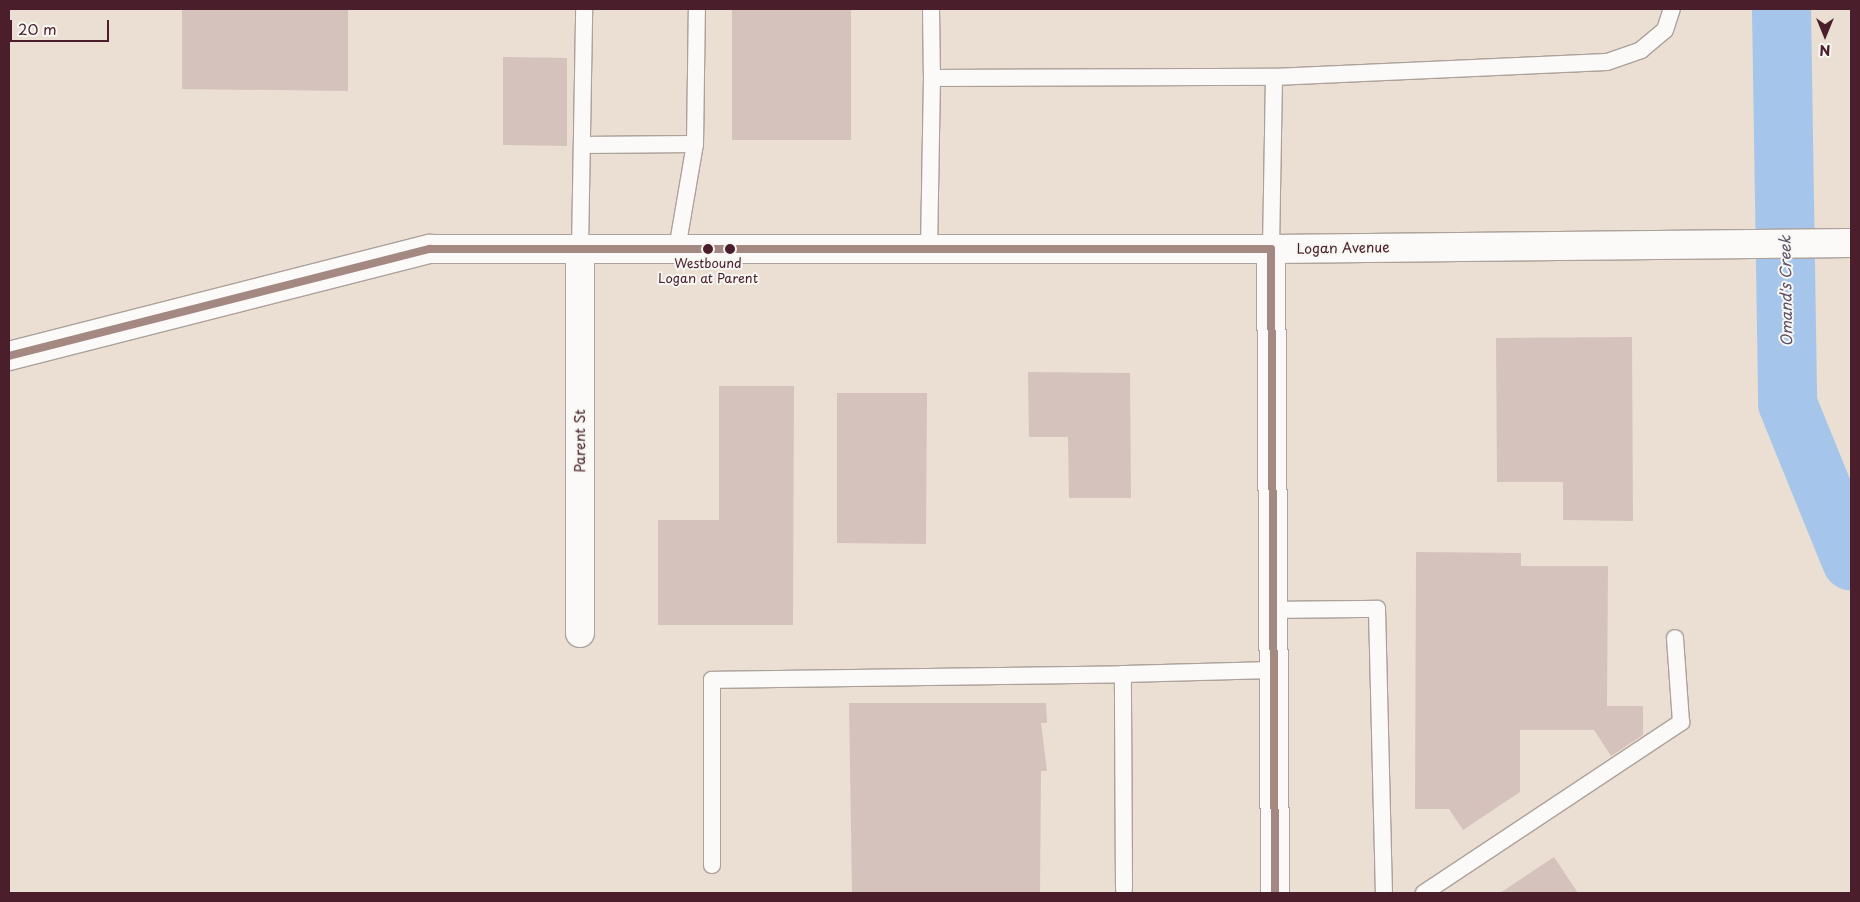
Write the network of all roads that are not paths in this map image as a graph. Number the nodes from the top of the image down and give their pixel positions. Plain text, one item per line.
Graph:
1 (584, 9) edge
2 (697, 9) edge
3 (931, 9) edge
4 (1672, 9) edge
5 (1274, 77) junction
6 (932, 78) junction
7 (695, 144) junction
8 (582, 145) junction
9 (1845, 243) edge
10 (580, 249) junction
11 (677, 249) junction
12 (930, 249) junction
13 (1271, 249) junction
14 (9, 356) edge
15 (1273, 610) junction
16 (580, 633) dead end
17 (1675, 638) dead end
18 (1274, 670) junction
19 (1123, 674) junction
20 (712, 865) dead end
21 (1124, 889) dead end
22 (1275, 893) edge
23 (1384, 893) edge
24 (1424, 893) edge

1 - 8 lane
2 - 7 lane
3 - 6 lane
4 - 5 lane
5 - 6 lane
5 - 13 lane
6 - 12 lane
7 - 8 lane
7 - 11 lane
8 - 10 lane
9 - 13 street, Logan Avenue
10 - 11 street, Logan Avenue
10 - 14 street, Logan Avenue
10 - 16 street, Parent St
11 - 12 street, Logan Avenue
12 - 13 street, Logan Avenue
13 - 15 street
15 - 18 street
15 - 23 lane
17 - 24 lane
18 - 19 lane
18 - 22 street
19 - 20 lane
19 - 21 lane

